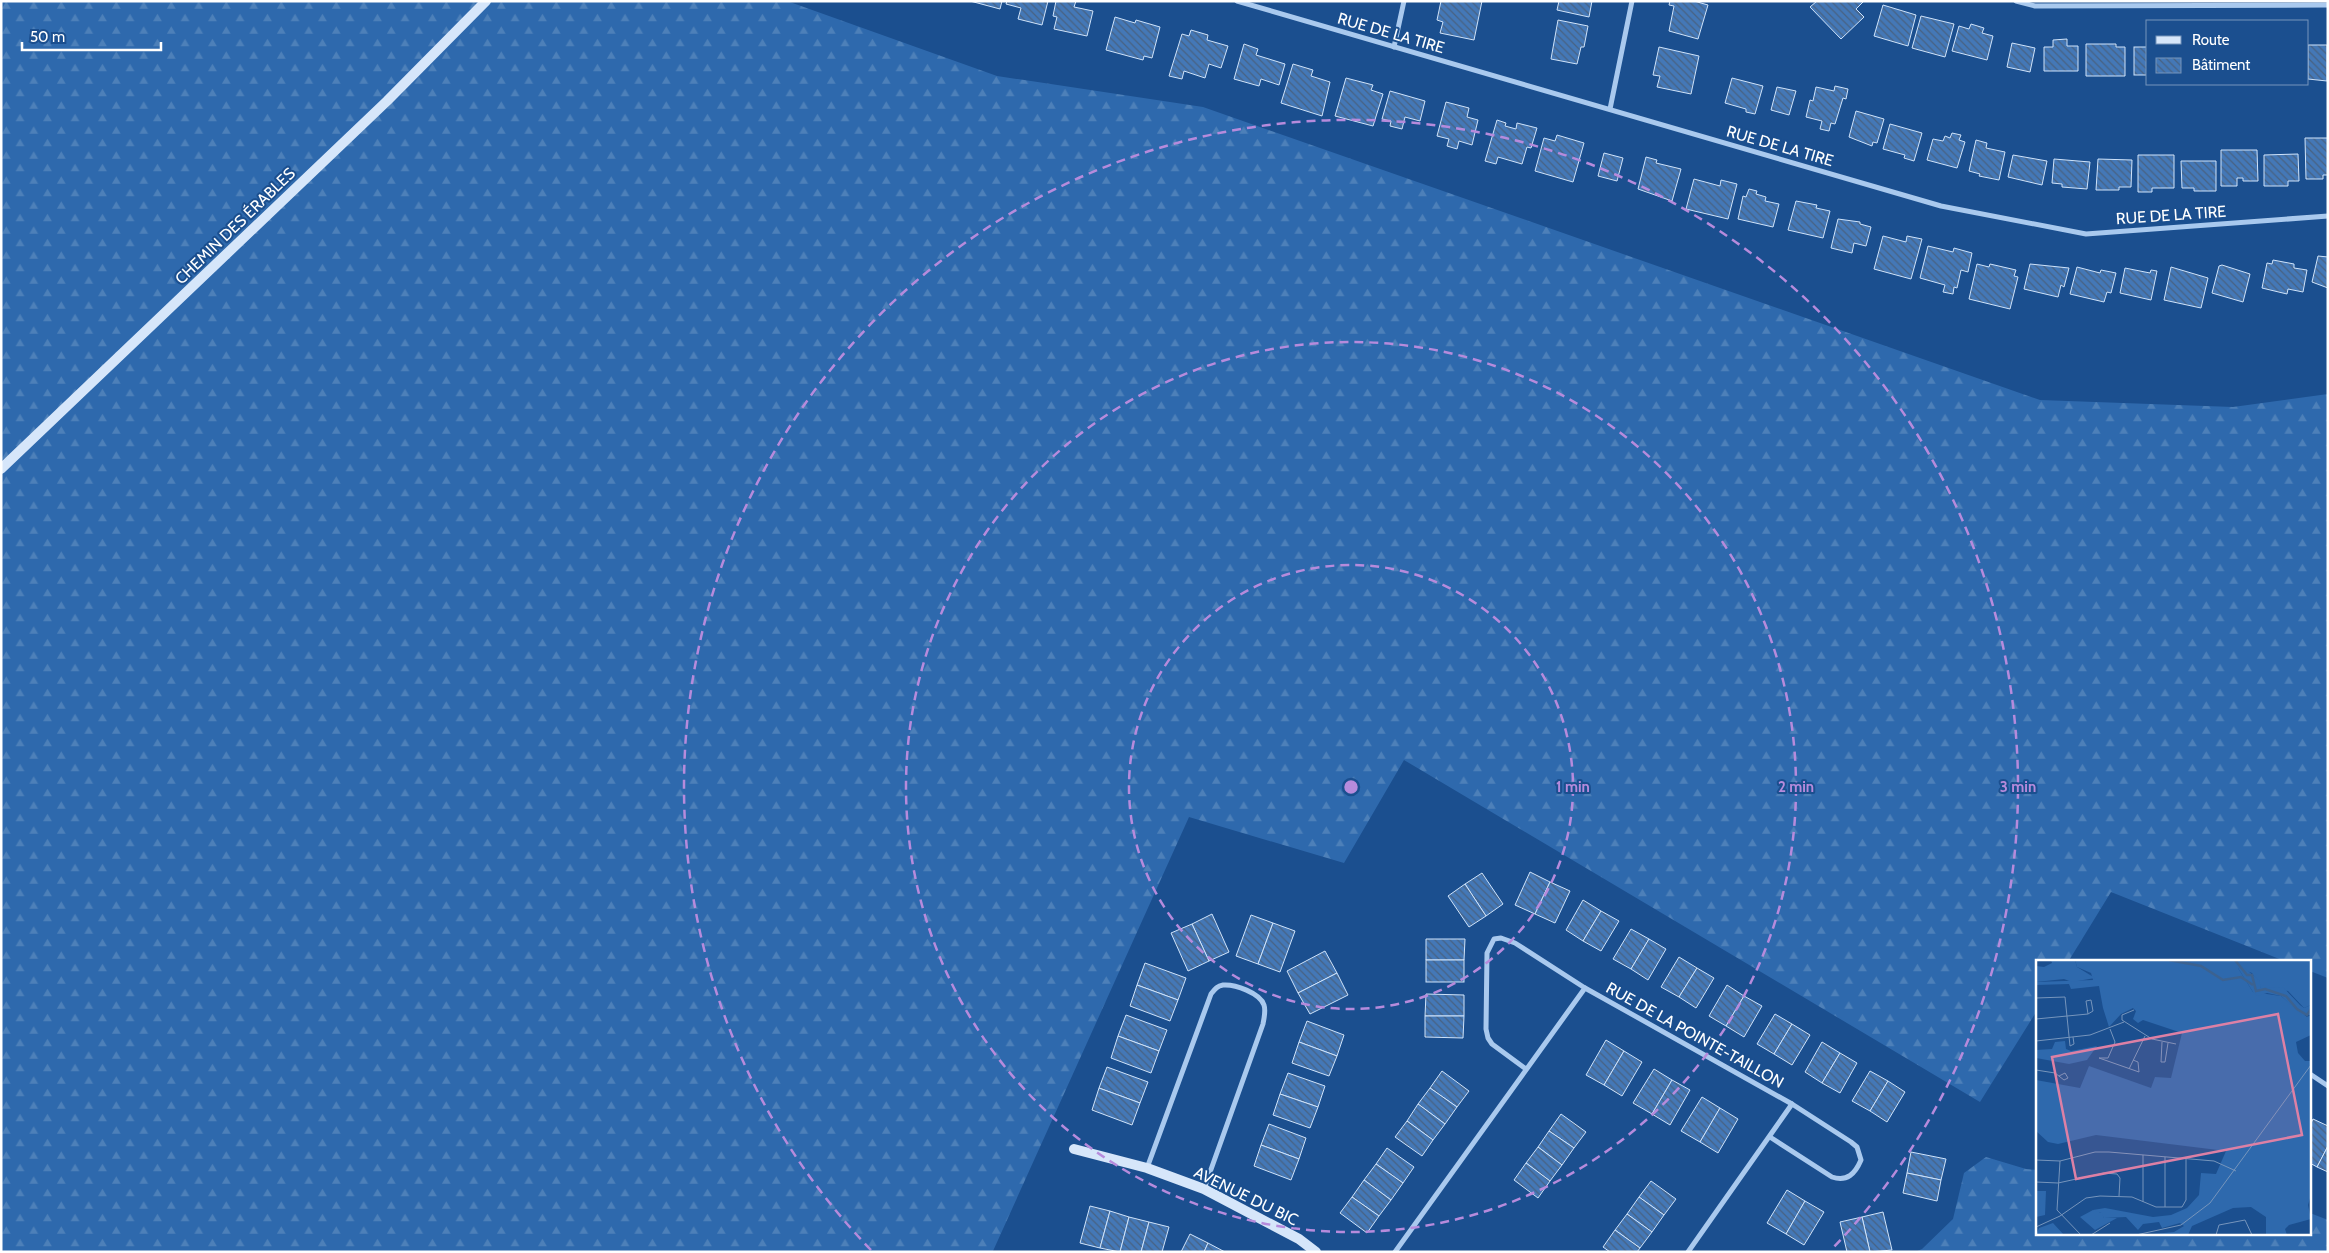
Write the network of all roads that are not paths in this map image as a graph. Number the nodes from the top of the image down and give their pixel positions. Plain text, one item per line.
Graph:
1 (486, 1) edge
2 (1238, 1) edge
3 (1404, 1) edge
4 (1632, 1) edge
5 (2016, 1) edge
6 (2328, 6) edge
7 (1394, 47) junction
8 (1610, 109) junction
9 (2328, 216) edge
10 (1, 470) edge
11 (1585, 988) junction
12 (1526, 1069) junction
13 (2312, 1075) edge
14 (2328, 1086) edge
15 (1792, 1104) junction
16 (1770, 1137) junction
17 (1074, 1149) dead end
18 (1147, 1168) junction
19 (1204, 1189) junction
20 (1316, 1252) edge
21 (1395, 1252) edge
22 (1688, 1252) edge

1 - 10 street, CHEMIN DES ÉRABLES
2 - 7 street, RUE DE LA TIRE
3 - 7 street
4 - 8 street
5 - 6 street
7 - 8 street, RUE DE LA TIRE
8 - 9 street, RUE DE LA TIRE
11 - 12 street, RUE DE LA POINTE-TAILLON
11 - 12 street, RUE DE LA POINTE-TAILLON
11 - 15 street, RUE DE LA POINTE-TAILLON
12 - 21 street, RUE DE LA POINTE-TAILLON
13 - 14 street
15 - 16 street, RUE DE LA POINTE-TAILLON
15 - 16 street, RUE DE LA POINTE-TAILLON
16 - 22 street, RUE DE LA POINTE-TAILLON
17 - 18 street, AVENUE DU BIC
18 - 19 street, AVENUE DU BIC
18 - 19 street
19 - 20 street, AVENUE DU BIC

